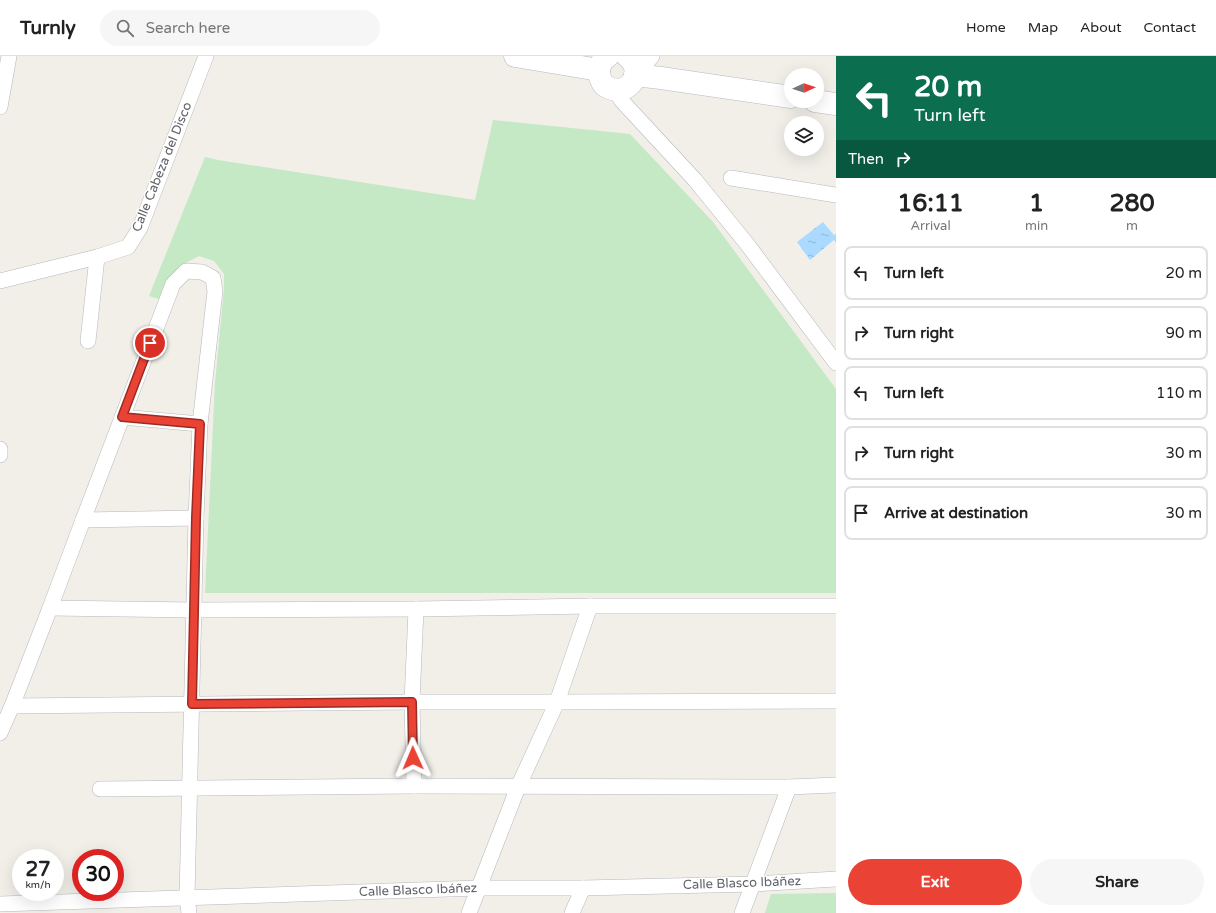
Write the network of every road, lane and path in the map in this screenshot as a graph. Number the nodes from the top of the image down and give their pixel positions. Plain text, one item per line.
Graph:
1 (9, 56) edge
2 (206, 56) edge
3 (515, 56) edge
4 (603, 63) edge
5 (637, 64) edge
6 (616, 90) junction
7 (784, 96) edge
8 (824, 102) edge
9 (836, 104) edge
10 (0, 107) edge
11 (731, 178) dead end
12 (836, 194) edge
13 (97, 257) junction
14 (0, 281) edge
15 (88, 341) dead end
16 (836, 363) edge
17 (122, 417) junction
18 (200, 424) junction
19 (0, 449) edge
20 (0, 454) edge
21 (196, 518) junction
22 (83, 520) junction
23 (590, 606) junction
24 (836, 606) edge
25 (50, 608) junction
26 (416, 609) junction
27 (194, 610) junction
28 (836, 701) edge
29 (412, 702) junction
30 (557, 702) junction
31 (192, 704) junction
32 (12, 706) junction
33 (0, 733) edge
34 (836, 785) edge
35 (414, 786) junction
36 (518, 787) junction
37 (789, 787) junction
38 (100, 789) dead end
39 (190, 789) junction
40 (836, 879) edge
41 (754, 884) junction
42 (479, 888) junction
43 (583, 888) junction
44 (187, 897) junction
45 (0, 904) edge
46 (188, 913) edge
47 (469, 913) edge
48 (572, 913) edge
49 (742, 913) edge

1 - 10 street
2 - 13 street, Calle Cabeza del Disco
3 - 4 main road
4 - 6 main road
5 - 6 main road
5 - 7 main road
6 - 16 street
8 - 9 main road
11 - 12 street
13 - 14 street, Calle Cabeza del Disco
13 - 15 street
17 - 18 street
17 - 18 street
17 - 22 street
18 - 21 street
19 - 20 street
21 - 22 street
21 - 27 street
22 - 25 street
23 - 24 street
23 - 26 street
23 - 30 street
25 - 27 street
25 - 32 street
26 - 27 street
26 - 29 street
27 - 31 street
28 - 30 street
29 - 30 street
29 - 31 street
29 - 35 street
30 - 36 street
31 - 32 street
31 - 39 street
32 - 33 street
34 - 37 street
35 - 36 street
35 - 39 street
36 - 37 street
36 - 42 street
37 - 41 street
38 - 39 street
39 - 44 street
40 - 41 street, Calle Blasco Ibáñez
41 - 43 street, Calle Blasco Ibáñez
41 - 49 street
42 - 43 street, Calle Blasco Ibáñez
42 - 44 street, Calle Blasco Ibáñez
42 - 47 street
43 - 48 street
44 - 45 street, Calle Blasco Ibáñez
44 - 46 street

